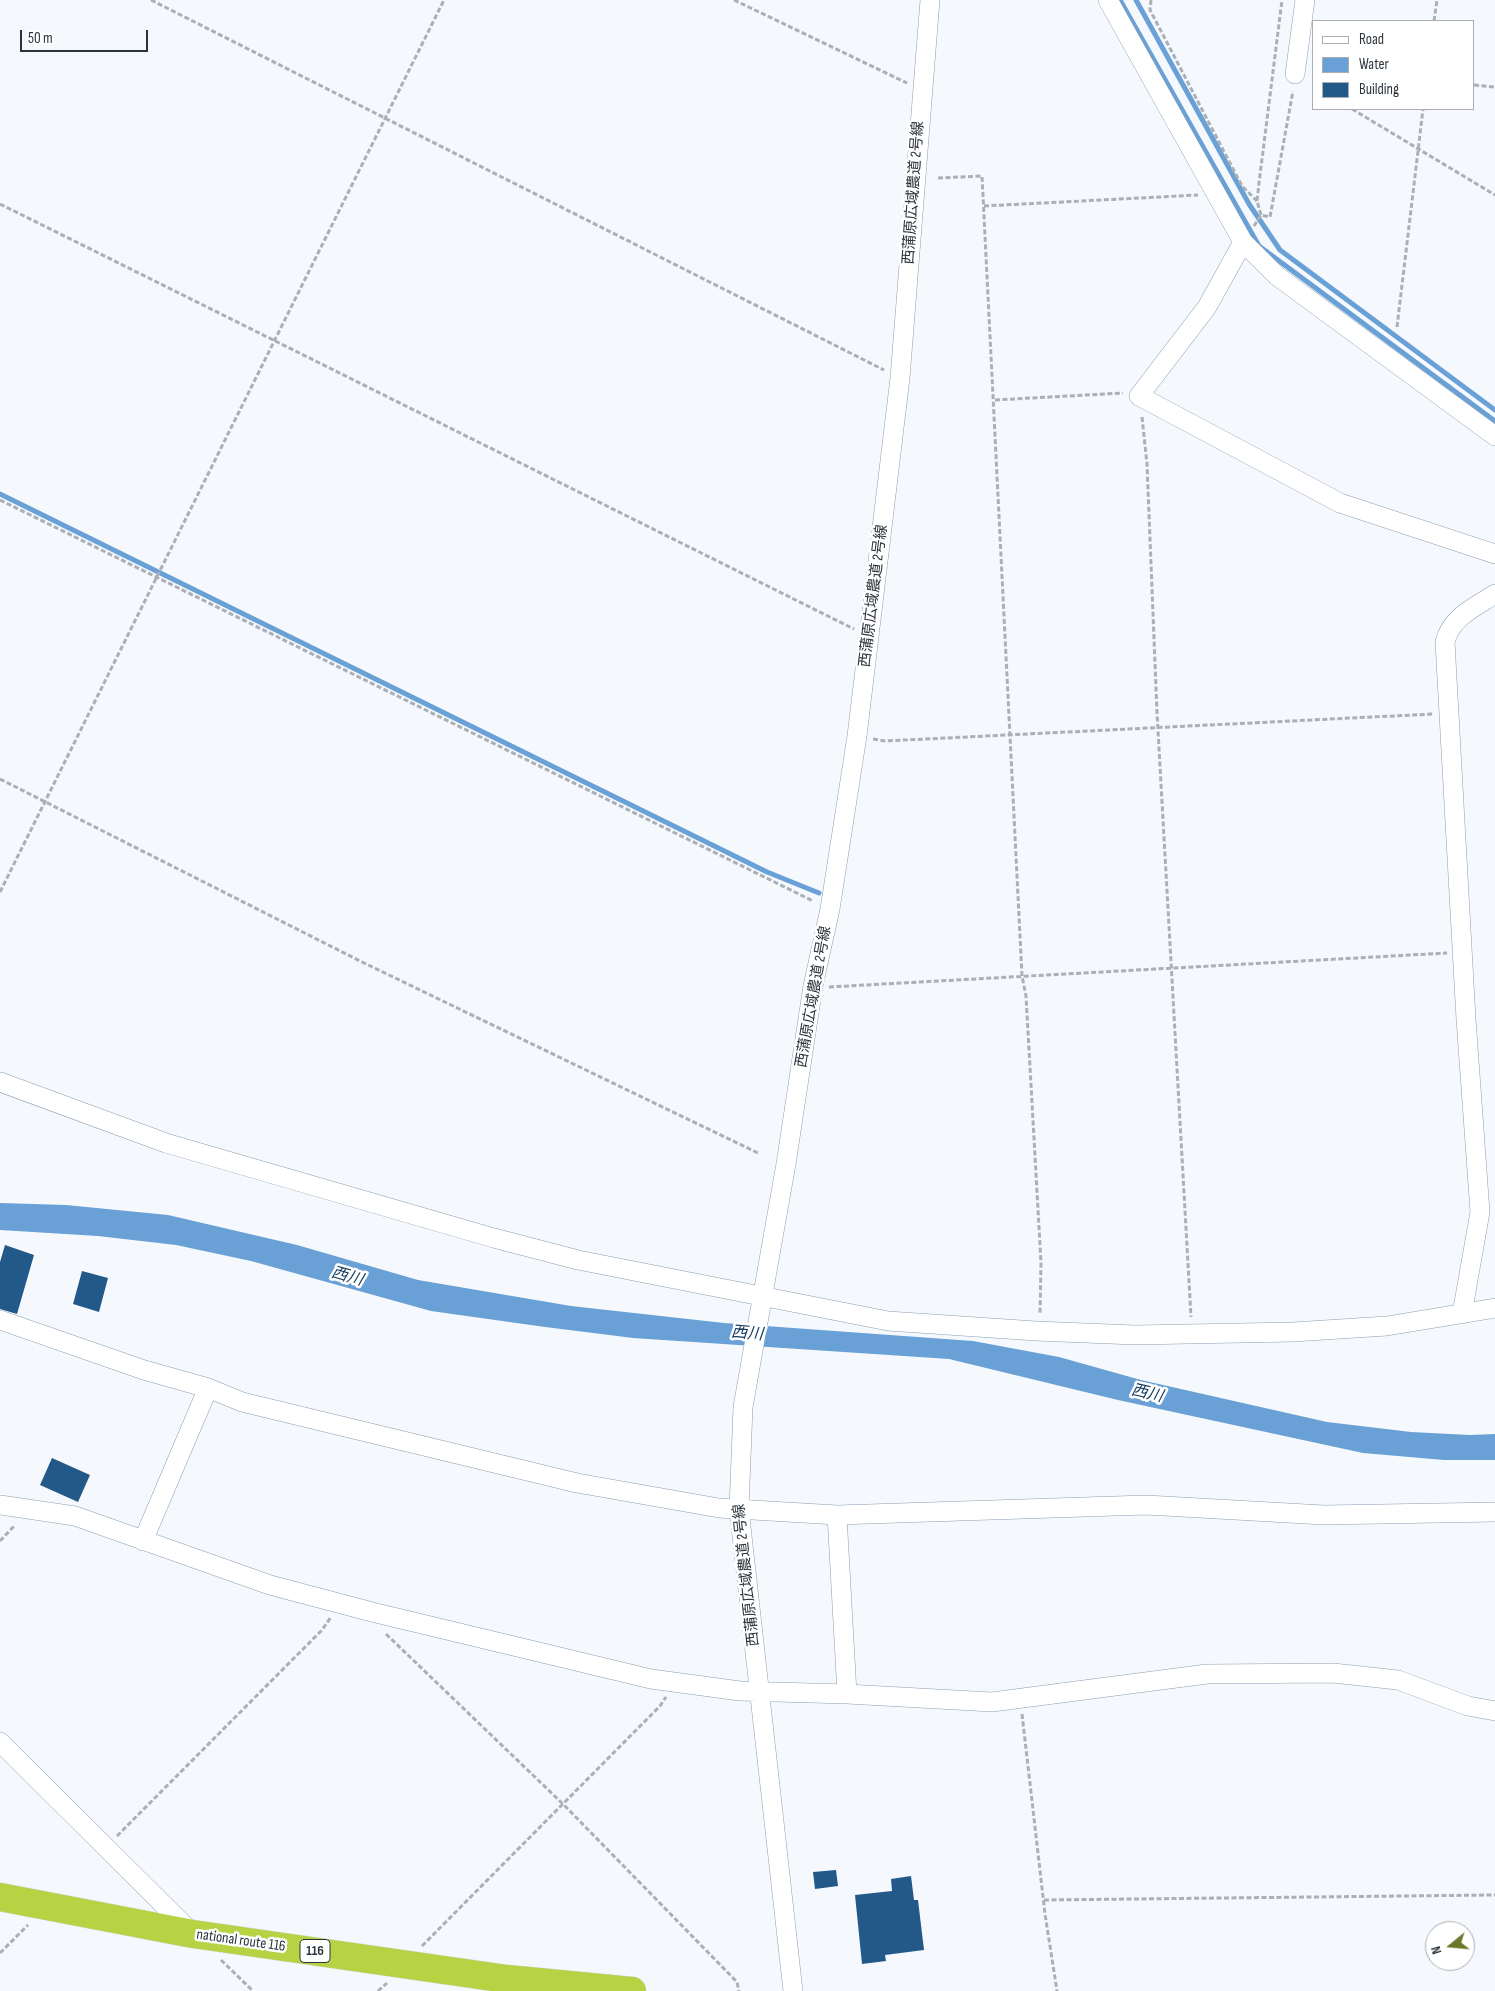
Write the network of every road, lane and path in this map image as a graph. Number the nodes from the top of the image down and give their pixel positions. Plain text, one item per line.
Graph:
1 (151, 0) edge
2 (444, 0) edge
3 (734, 0) edge
4 (930, 0) edge
5 (1108, 0) edge
6 (1151, 0) edge
7 (1282, 0) edge
8 (1305, 0) edge
9 (1437, 0) edge
10 (1434, 20) edge
11 (1295, 74) joint
12 (1475, 85) edge
13 (1495, 88) edge
14 (921, 90) junction
15 (1354, 110) edge
16 (1424, 110) edge
17 (385, 117) junction
18 (1419, 149) junction
19 (938, 178) dead end
20 (1216, 193) junction
21 (1495, 195) edge
22 (1257, 201) junction
23 (0, 204) edge
24 (984, 206) junction
25 (1261, 215) junction
26 (1243, 242) junction
27 (1397, 327) dead end
28 (274, 340) junction
29 (900, 378) junction
30 (1139, 396) junction
31 (995, 400) junction
32 (1495, 436) edge
33 (0, 500) edge
34 (1495, 554) edge
35 (157, 578) junction
36 (1495, 594) edge
37 (869, 637) junction
38 (1449, 714) junction
39 (1159, 727) junction
40 (1012, 735) junction
41 (857, 736) junction
42 (0, 780) edge
43 (45, 801) junction
44 (0, 892) edge
45 (830, 909) junction
46 (1463, 953) junction
47 (1171, 968) junction
48 (1022, 976) junction
49 (814, 986) junction
50 (0, 1082) edge
51 (760, 1154) dead end
52 (760, 1304) junction
53 (1495, 1308) edge
54 (1462, 1314) junction
55 (0, 1320) edge
56 (1039, 1331) junction
57 (1192, 1333) junction
58 (208, 1388) junction
59 (0, 1505) edge
60 (739, 1509) junction
61 (1495, 1512) edge
62 (837, 1515) junction
63 (143, 1541) junction
64 (342, 1602) junction
65 (372, 1612) junction
66 (677, 1682) junction
67 (758, 1690) junction
68 (847, 1694) junction
69 (1021, 1698) junction
70 (1495, 1711) edge
71 (0, 1742) edge
72 (563, 1804) junction
73 (107, 1847) junction
74 (1495, 1896) edge
75 (0, 1897) edge
76 (1044, 1900) junction
77 (45, 1906) junction
78 (193, 1934) junction
79 (0, 1953) edge
80 (406, 1964) junction
81 (632, 1991) edge
82 (739, 1991) edge
83 (793, 1991) edge
84 (1057, 1991) edge

1 - 17 path
2 - 17 path
3 - 14 path
4 - 14 street, 西蒲原広域農道 2号線
5 - 20 street
6 - 22 path
7 - 22 path
8 - 11 street
9 - 10 path
11 - 25 path
12 - 13 path
14 - 29 street, 西蒲原広域農道 2号線
15 - 18 path
16 - 18 path
17 - 28 path
17 - 29 path
18 - 21 path
18 - 27 path
19 - 24 path
20 - 24 path
20 - 26 street
22 - 25 path
23 - 28 path
24 - 31 path
25 - 26 path
26 - 30 street
26 - 32 street
28 - 35 path
28 - 37 path
29 - 37 street, 西蒲原広域農道 2号線
30 - 31 path
30 - 34 street
30 - 39 path
31 - 40 path
33 - 35 path
35 - 43 path
35 - 45 path
36 - 38 street
37 - 41 street, 西蒲原広域農道 2号線
38 - 39 path
38 - 46 street
39 - 40 path
39 - 47 path
40 - 41 path
40 - 48 path
41 - 45 street, 西蒲原広域農道 2号線
42 - 43 path
43 - 44 path
43 - 51 path
45 - 49 street, 西蒲原広域農道 2号線
46 - 47 path
46 - 54 street
47 - 48 path
47 - 57 path
48 - 49 path
48 - 56 path
49 - 52 street, 西蒲原広域農道 2号線
50 - 52 street
52 - 56 street
52 - 60 street, 西蒲原広域農道 2号線
53 - 54 street
54 - 57 street
55 - 58 street
56 - 57 street
58 - 60 street
58 - 63 street
59 - 63 street
60 - 62 street
60 - 67 street, 西蒲原広域農道 2号線
61 - 62 street
62 - 68 street
63 - 64 street
64 - 65 street
64 - 73 path
65 - 66 street
65 - 72 path
66 - 67 street
66 - 72 path
67 - 68 street
67 - 83 street, 西蒲原広域農道 2号線
68 - 69 street
69 - 70 street
69 - 76 path
71 - 73 street
72 - 80 path
72 - 82 path
73 - 78 street
74 - 76 path
75 - 77 highway, national route 116 / 116
76 - 84 path
77 - 78 highway, national route 116 / 116
77 - 79 path
78 - 80 highway, national route 116 / 116
80 - 81 highway, national route 116 / 116

